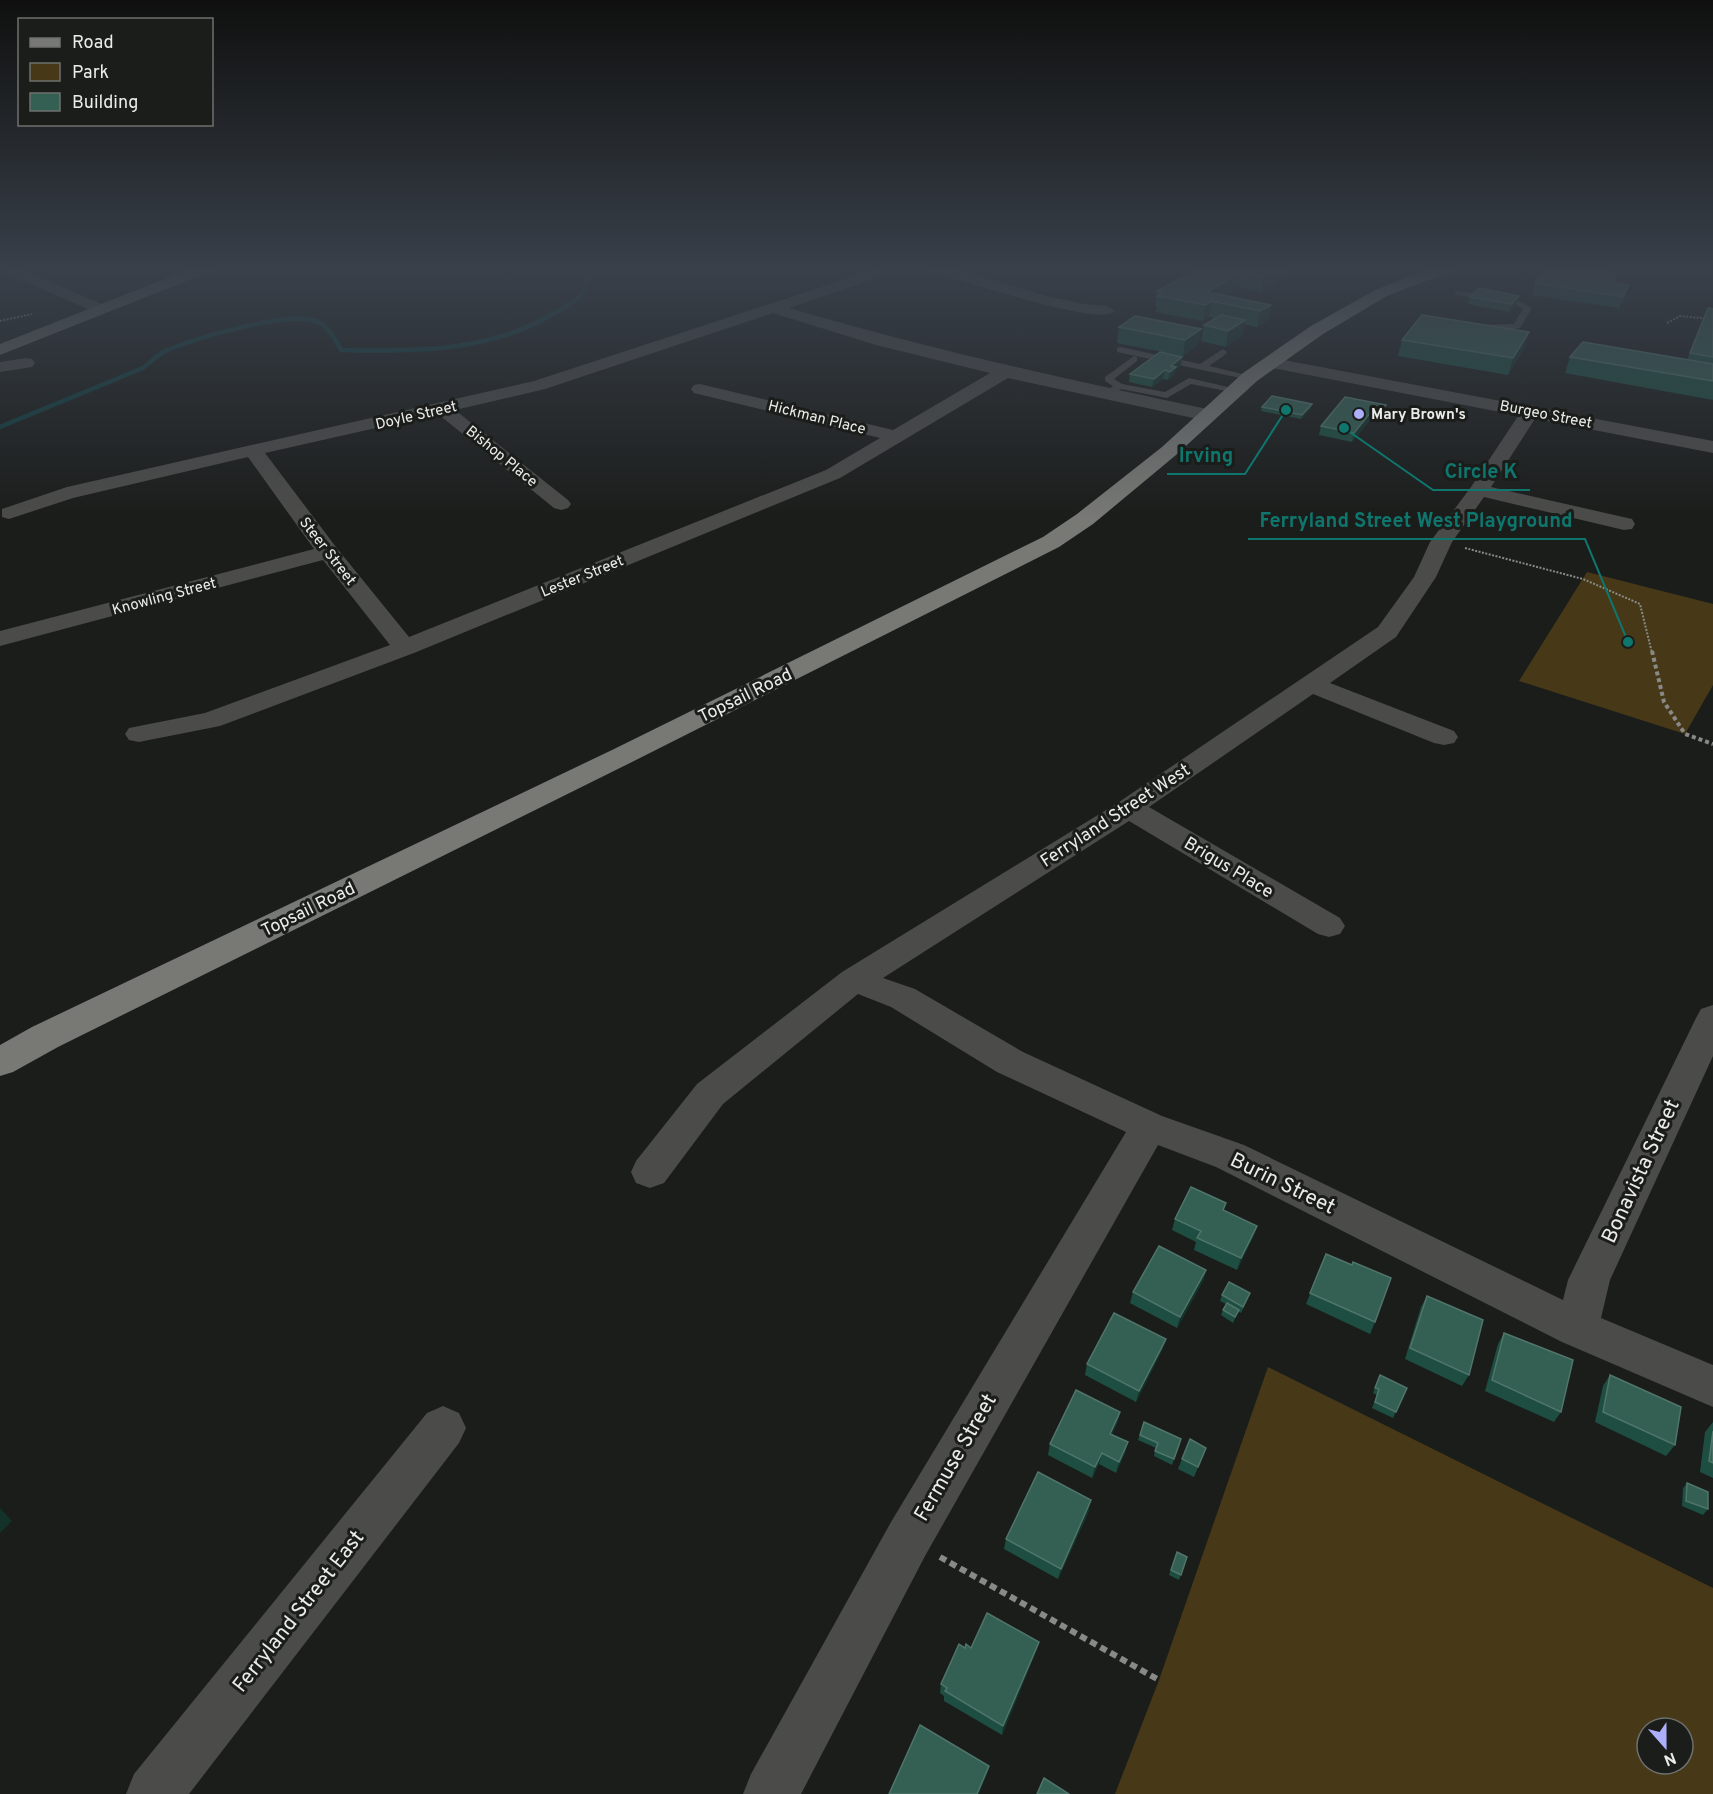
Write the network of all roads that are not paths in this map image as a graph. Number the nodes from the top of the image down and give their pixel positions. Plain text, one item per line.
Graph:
1 (643, 351) edge
2 (921, 351) edge
3 (1123, 351) edge
4 (1289, 351) edge
5 (1223, 352) edge
6 (1134, 359) dead end
7 (26, 363) dead end
8 (1273, 363) junction
9 (0, 367) edge
10 (1202, 367) junction
11 (1005, 372) junction
12 (1243, 384) junction
13 (700, 389) dead end
14 (1114, 390) junction
15 (443, 409) junction
16 (1531, 411) junction
17 (1207, 415) junction
18 (898, 437) junction
19 (1713, 447) edge
20 (254, 452) junction
21 (1479, 490) junction
22 (561, 504) dead end
23 (9, 513) dead end
24 (1624, 524) dead end
25 (328, 552) junction
26 (0, 639) edge
27 (405, 648) junction
28 (1313, 685) junction
29 (139, 734) dead end
30 (1444, 737) dead end
31 (1129, 808) junction
32 (1329, 926) dead end
33 (854, 980) junction
34 (1713, 1018) edge
35 (0, 1062) edge
36 (1149, 1126) junction
37 (650, 1172) dead end
38 (1577, 1328) junction
39 (1713, 1386) edge
40 (443, 1428) dead end
41 (154, 1794) edge
42 (771, 1794) edge

1 - 15 street, Doyle Street
2 - 11 street
3 - 10 lane
4 - 8 main road, Topsail Road
5 - 10 lane
6 - 14 lane
7 - 9 street
8 - 12 main road, Topsail Road
8 - 16 street, Burgeo Street
10 - 12 lane
11 - 14 street
11 - 18 street, Lester Street
12 - 14 lane
12 - 17 main road, Topsail Road
13 - 18 street, Hickman Place
14 - 17 street
15 - 20 street, Doyle Street
15 - 22 street, Bishop Place
16 - 19 street, Burgeo Street
16 - 21 street, Ferryland Street West
17 - 35 main road, Topsail Road
18 - 27 street, Lester Street
20 - 23 street, Doyle Street
20 - 25 street, Steer Street
21 - 24 street
21 - 28 street, Ferryland Street West
25 - 26 street, Knowling Street
25 - 27 street, Steer Street
27 - 29 street, Lester Street
28 - 30 street
28 - 31 street, Ferryland Street West
31 - 32 street, Brigus Place
31 - 33 street, Ferryland Street West
33 - 36 street, Burin Street
33 - 37 street, Ferryland Street West
34 - 38 street, Bonavista Street
36 - 38 street, Burin Street
36 - 42 street, Fermuse Street
38 - 39 street, Burin Street
40 - 41 street, Ferryland Street East

